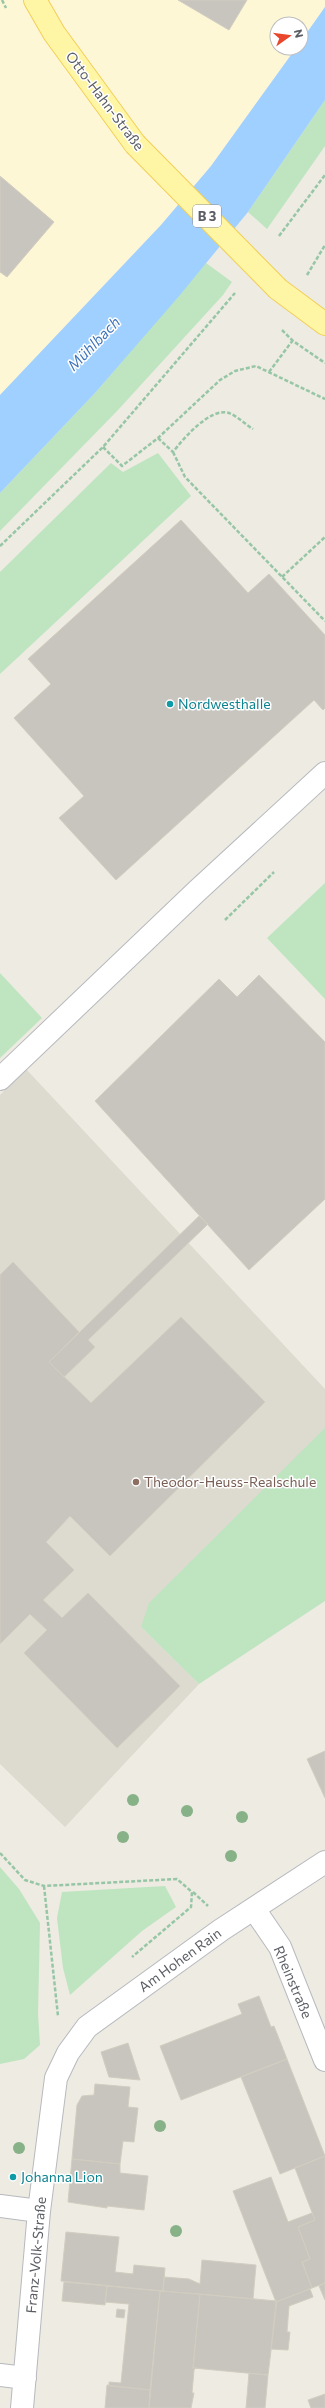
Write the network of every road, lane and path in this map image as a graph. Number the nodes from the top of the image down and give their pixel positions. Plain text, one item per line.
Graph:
1 (35, 0) edge
2 (325, 175) edge
3 (279, 236) dead end
4 (325, 245) edge
5 (300, 271) dead end
6 (235, 293) dead end
7 (285, 294) junction
8 (325, 324) edge
9 (269, 372) junction
10 (325, 399) edge
11 (253, 429) dead end
12 (158, 438) junction
13 (103, 447) junction
14 (173, 452) junction
15 (325, 537) edge
16 (0, 546) edge
17 (282, 577) junction
18 (325, 621) edge
19 (325, 773) edge
20 (274, 872) dead end
21 (225, 920) dead end
22 (0, 1078) edge
23 (0, 1853) edge
24 (325, 1862) edge
25 (44, 1886) junction
26 (254, 1908) junction
27 (131, 1958) dead end
28 (64, 2013) dead end
29 (325, 2060) edge
30 (56, 2078) joint
31 (0, 2206) edge
32 (39, 2212) junction
33 (0, 2375) edge
34 (25, 2378) junction
35 (22, 2408) edge

1 - 7 main road, Otto-Hahn-Straße / B 3, bridge
2 - 3 path
4 - 5 path
6 - 13 path
7 - 8 main road, Otto-Hahn-Straße / B 3
7 - 9 path
9 - 10 path
9 - 12 path
11 - 14 path
12 - 13 path
12 - 14 path
13 - 16 path
14 - 17 path
15 - 17 path
17 - 18 path
19 - 22 street
20 - 21 path
23 - 25 path
24 - 26 street, Am Hohen Rain
25 - 27 path
25 - 28 path
26 - 29 street, Rheinstraße
26 - 30 street, Am Hohen Rain
30 - 32 street, Franz-Volk-Straße
31 - 32 street
32 - 34 street, Franz-Volk-Straße
33 - 34 street
34 - 35 street, Franz-Volk-Straße

